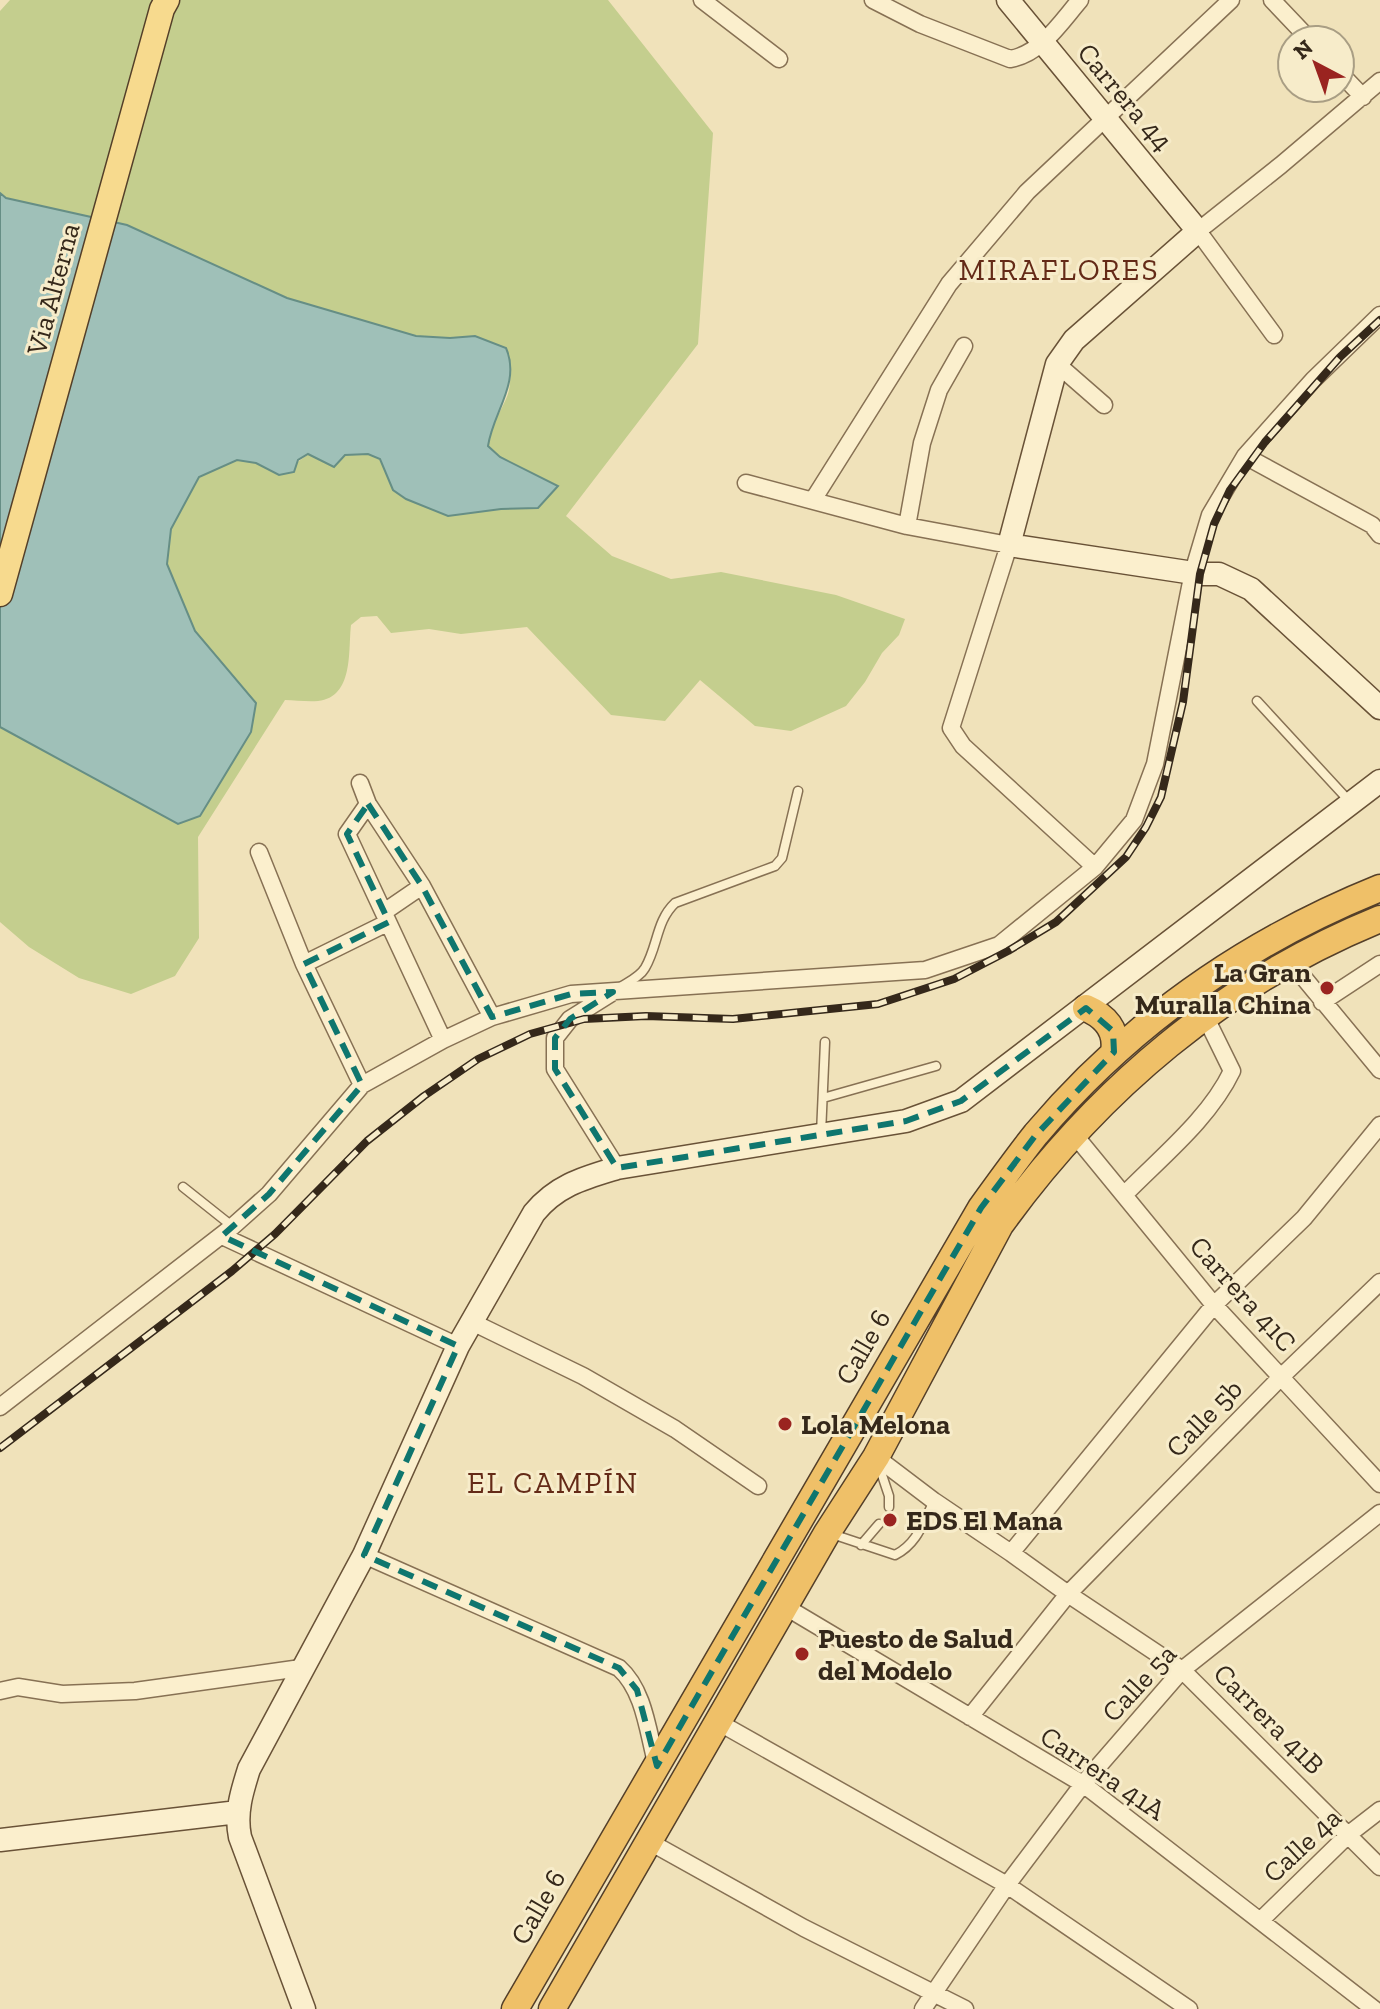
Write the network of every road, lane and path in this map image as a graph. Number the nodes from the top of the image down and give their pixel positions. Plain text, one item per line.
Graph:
1 (167, 0) edge
2 (702, 0) edge
3 (873, 0) edge
4 (1008, 0) edge
5 (1080, 0) edge
6 (1231, 0) edge
7 (1272, 0) edge
8 (1295, 24) edge
9 (1041, 44) junction
10 (779, 59) dead end
11 (1380, 81) edge
12 (1356, 90) edge
13 (1363, 97) junction
14 (1104, 120) junction
15 (1198, 231) junction
16 (1380, 315) edge
17 (1274, 335) dead end
18 (964, 346) dead end
19 (1057, 364) junction
20 (1104, 405) dead end
21 (1245, 456) junction
22 (746, 483) dead end
23 (813, 500) junction
24 (907, 526) junction
25 (1380, 535) edge
26 (1009, 545) junction
27 (1193, 572) junction
28 (0, 594) edge
29 (1257, 701) dead end
30 (1380, 708) edge
31 (1380, 781) edge
32 (360, 783) dead end
33 (798, 791) dead end
34 (368, 804) junction
35 (1351, 804) junction
36 (259, 852) dead end
37 (1095, 867) junction
38 (422, 886) junction
39 (1380, 888) edge
40 (386, 918) junction
41 (1380, 919) edge
42 (1290, 961) junction
43 (304, 964) junction
44 (1380, 964) edge
45 (613, 992) junction
46 (1322, 1002) junction
47 (1086, 1008) junction
48 (1205, 1016) junction
49 (492, 1017) junction
50 (443, 1040) junction
51 (825, 1042) dead end
52 (1114, 1052) junction
53 (936, 1066) dead end
54 (1380, 1070) edge
55 (362, 1085) junction
56 (823, 1098) junction
57 (1380, 1125) edge
58 (1073, 1133) junction
59 (821, 1135) junction
60 (617, 1168) junction
61 (183, 1187) dead end
62 (1124, 1195) junction
63 (227, 1231) junction
64 (1380, 1282) edge
65 (1214, 1305) junction
66 (472, 1322) junction
67 (458, 1346) junction
68 (1282, 1376) junction
69 (0, 1407) edge
70 (876, 1457) junction
71 (1380, 1484) edge
72 (758, 1486) dead end
73 (934, 1501) junction
74 (889, 1507) dead end
75 (1380, 1513) edge
76 (879, 1524) dead end
77 (827, 1533) junction
78 (861, 1545) junction
79 (1011, 1553) junction
80 (364, 1555) junction
81 (1068, 1594) junction
82 (784, 1606) junction
83 (301, 1668) junction
84 (1182, 1670) junction
85 (0, 1691) edge
86 (970, 1717) junction
87 (718, 1722) junction
88 (657, 1766) junction
89 (1083, 1784) junction
90 (1380, 1810) edge
91 (238, 1812) junction
92 (1349, 1834) junction
93 (0, 1840) edge
94 (648, 1841) junction
95 (1380, 1867) edge
96 (1007, 1885) junction
97 (1261, 1920) junction
98 (935, 1992) junction
99 (304, 2009) edge
100 (515, 2009) edge
101 (552, 2009) edge
102 (923, 2009) edge
103 (965, 2009) edge
104 (1189, 2009) edge
105 (1374, 2009) edge

1 - 28 main road, Via Alterna
2 - 10 street
3 - 9 street
4 - 9 main road, Carrera 44
5 - 9 street
6 - 14 street
7 - 8 street
9 - 14 main road, Carrera 44
11 - 13 street
12 - 13 street
13 - 15 street
14 - 15 main road, Carrera 44
14 - 23 street
15 - 17 street
15 - 19 main road
16 - 21 street
18 - 24 street
19 - 20 street
19 - 26 main road
21 - 25 street
21 - 27 street
22 - 23 street
23 - 24 street
24 - 26 street
26 - 27 main road
26 - 37 street
27 - 30 main road
27 - 37 street
29 - 35 lane
31 - 35 main road
32 - 34 street
33 - 45 lane
34 - 38 street
34 - 40 street
35 - 47 main road
36 - 43 street
37 - 45 street
38 - 40 street
38 - 49 street
39 - 52 highway, Calle 6
40 - 43 street
40 - 50 street
41 - 42 highway
42 - 46 street
42 - 48 highway
43 - 55 street
44 - 46 street
45 - 49 street
45 - 60 street
46 - 54 street
47 - 52 highway
47 - 59 main road
48 - 58 highway
48 - 62 street
49 - 50 street
50 - 55 street
51 - 56 lane
52 - 88 highway, Calle 6
53 - 56 lane
55 - 63 street
56 - 59 lane
57 - 65 street
58 - 62 street, Carrera 41C
58 - 70 highway
59 - 60 main road
60 - 66 main road
61 - 63 lane
62 - 65 street, Carrera 41C
63 - 67 street
63 - 69 street
64 - 68 street, Calle 5b
65 - 68 street, Carrera 41C
65 - 79 street
66 - 67 main road
66 - 72 street
67 - 80 main road
68 - 71 street, Carrera 41C
68 - 81 street, Calle 5b
70 - 73 street, Carrera 41B
70 - 74 lane
70 - 77 highway
73 - 78 lane
73 - 79 street, Carrera 41B
75 - 84 street, Calle 5a
76 - 78 lane
77 - 78 lane
77 - 82 highway
79 - 81 street, Carrera 41B
80 - 83 main road
80 - 88 street
81 - 84 street, Carrera 41B
81 - 86 street, Calle 5b
82 - 86 street, Carrera 41A
82 - 87 highway
83 - 85 street
83 - 91 main road
84 - 89 street, Calle 5a
84 - 92 street, Carrera 41B
86 - 89 street, Carrera 41A
87 - 94 highway
87 - 96 street
88 - 100 highway, Calle 6
89 - 96 street, Calle 5a
89 - 97 street, Carrera 41A
90 - 92 street, Calle 4a
91 - 93 main road
91 - 99 main road
92 - 95 street, Carrera 41B
92 - 97 street, Calle 4a
94 - 98 street
94 - 101 highway
96 - 98 street, Calle 5a
96 - 104 street
97 - 105 street, Carrera 41A
98 - 102 street, Calle 5a
98 - 103 street

